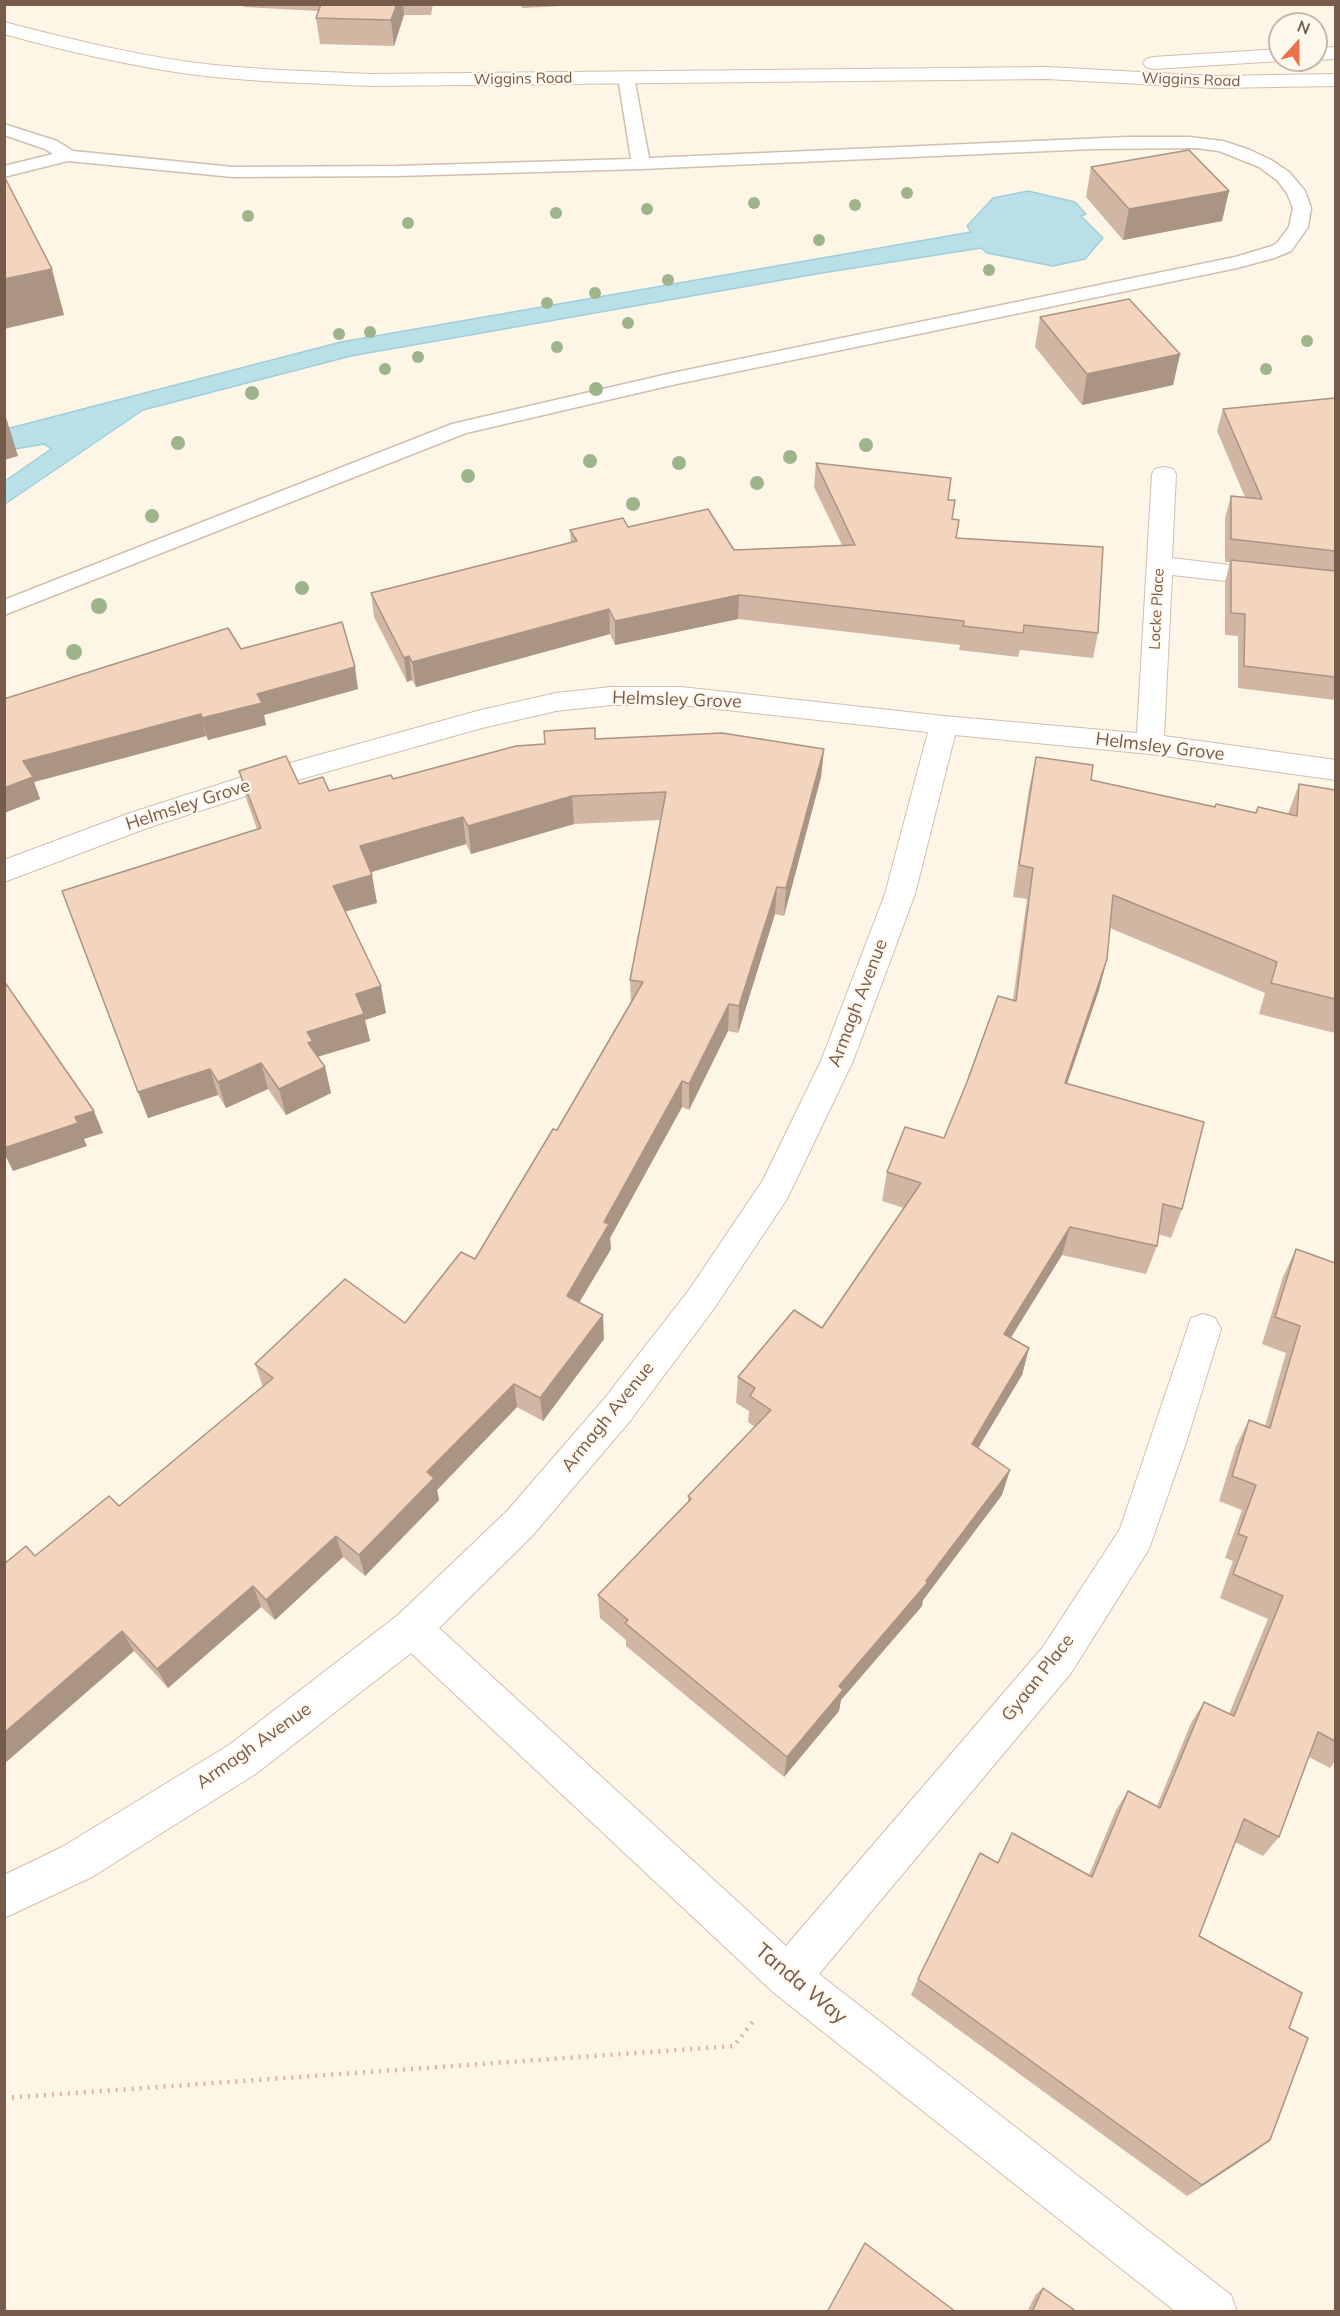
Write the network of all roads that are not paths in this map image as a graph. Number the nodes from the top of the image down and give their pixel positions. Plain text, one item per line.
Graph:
1 (4, 27) edge
2 (1268, 55) edge
3 (1047, 73) junction
4 (626, 77) junction
5 (1335, 80) edge
6 (4, 129) edge
7 (68, 156) junction
8 (641, 164) junction
9 (4, 172) edge
10 (1164, 474) dead end
11 (1159, 565) junction
12 (1297, 581) edge
13 (4, 608) edge
14 (945, 725) junction
15 (1150, 744) junction
16 (1335, 770) edge
17 (4, 872) edge
18 (1203, 1329) dead end
19 (412, 1628) junction
20 (4, 1897) edge
21 (788, 1977) junction
22 (1214, 2312) edge

1 - 4 street, Wiggins Road
2 - 3 street, Wiggins Road
3 - 4 street, Wiggins Road
3 - 5 street, Wiggins Road
4 - 8 lane
6 - 7 lane
7 - 8 lane
7 - 9 lane
8 - 13 lane
10 - 11 street, Locke Place
11 - 12 street
11 - 15 street, Locke Place
14 - 15 street, Helmsley Grove
14 - 17 street, Helmsley Grove
14 - 19 street, Armagh Avenue
15 - 16 street, Helmsley Grove
18 - 21 street, Gyaan Place
19 - 20 street, Armagh Avenue
19 - 21 street, Tanda Way
21 - 22 street, Tanda Way

